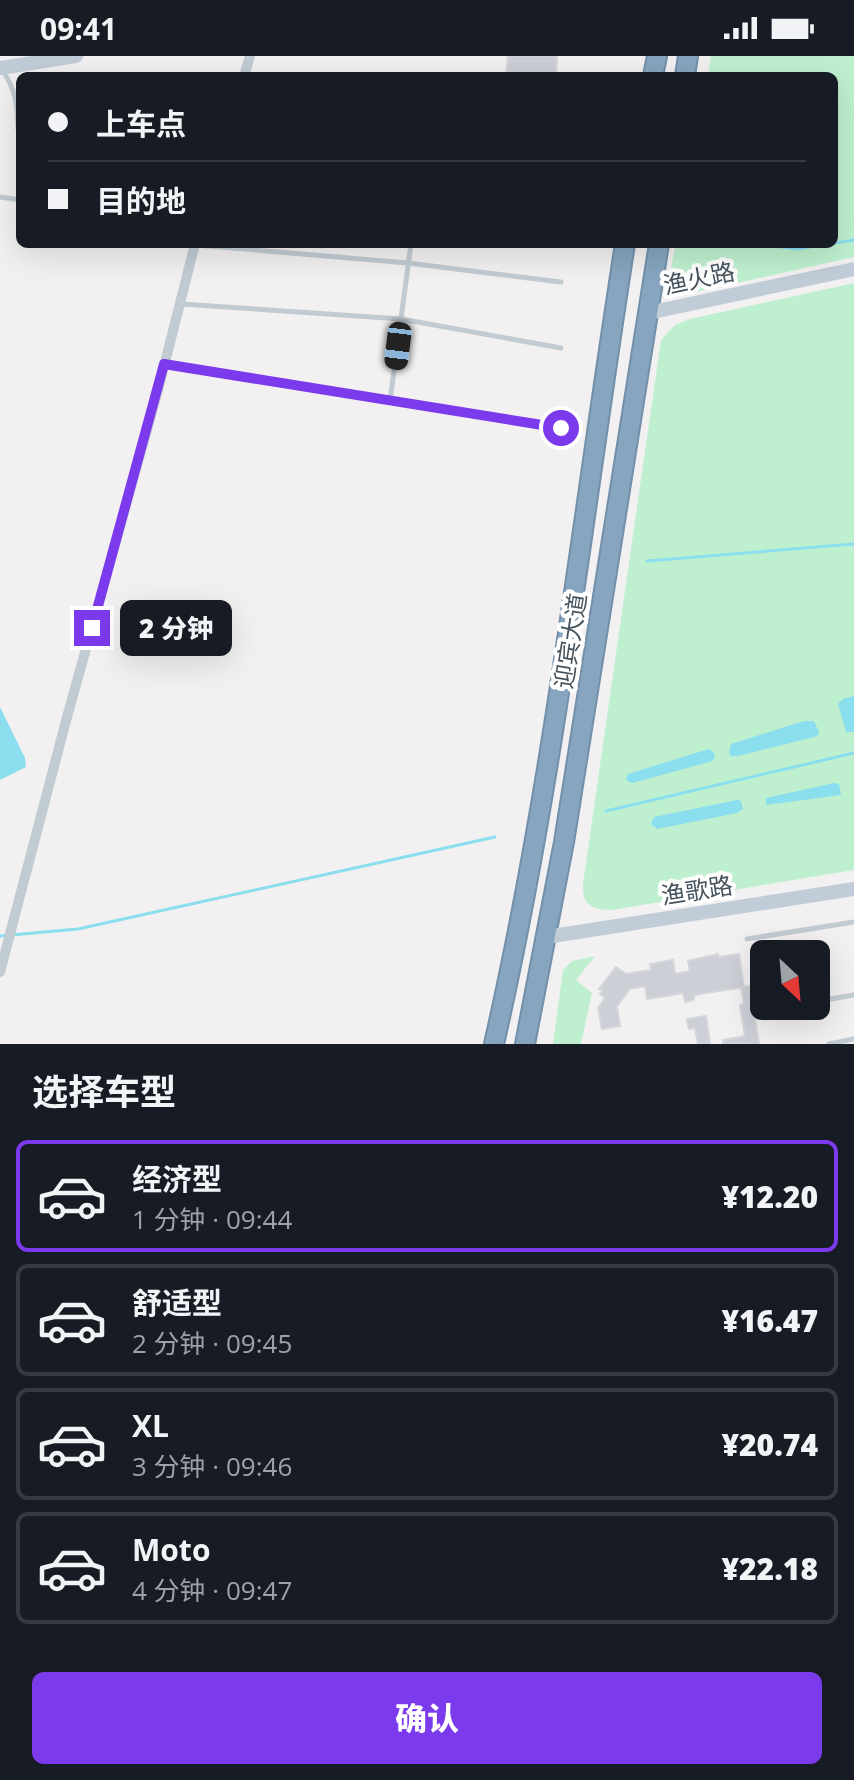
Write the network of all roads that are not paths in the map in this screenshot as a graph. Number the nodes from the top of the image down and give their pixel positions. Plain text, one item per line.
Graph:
1 (76, 56) edge
2 (1, 68) edge
3 (16, 107) edge
4 (194, 248) edge
5 (230, 248) edge
6 (410, 248) edge
7 (624, 248) edge
8 (658, 248) edge
9 (408, 263) junction
10 (854, 269) edge
11 (561, 282) dead end
12 (179, 304) junction
13 (648, 313) junction
14 (401, 319) junction
15 (561, 348) dead end
16 (164, 364) junction
17 (390, 401) junction
18 (561, 428) dead end
19 (854, 889) edge
20 (854, 922) edge
21 (546, 937) junction
22 (747, 939) dead end
23 (0, 972) edge
24 (854, 995) edge
25 (830, 999) edge
26 (854, 1039) edge
27 (494, 1044) edge
28 (525, 1044) edge
29 (829, 1044) edge

1 - 2 street
2 - 3 lane
4 - 12 street
5 - 9 lane
6 - 9 lane
7 - 27 highway, 迎宾大道
8 - 13 highway, 迎宾大道
9 - 11 lane
9 - 14 lane
10 - 13 street, 渔火路
12 - 14 lane
12 - 16 street
13 - 21 highway, 迎宾大道
14 - 15 lane
14 - 17 lane
16 - 17 lane
16 - 23 street
17 - 18 lane
19 - 21 street, 渔歌路
20 - 22 lane
21 - 28 highway, 迎宾大道
24 - 25 lane
26 - 29 lane

